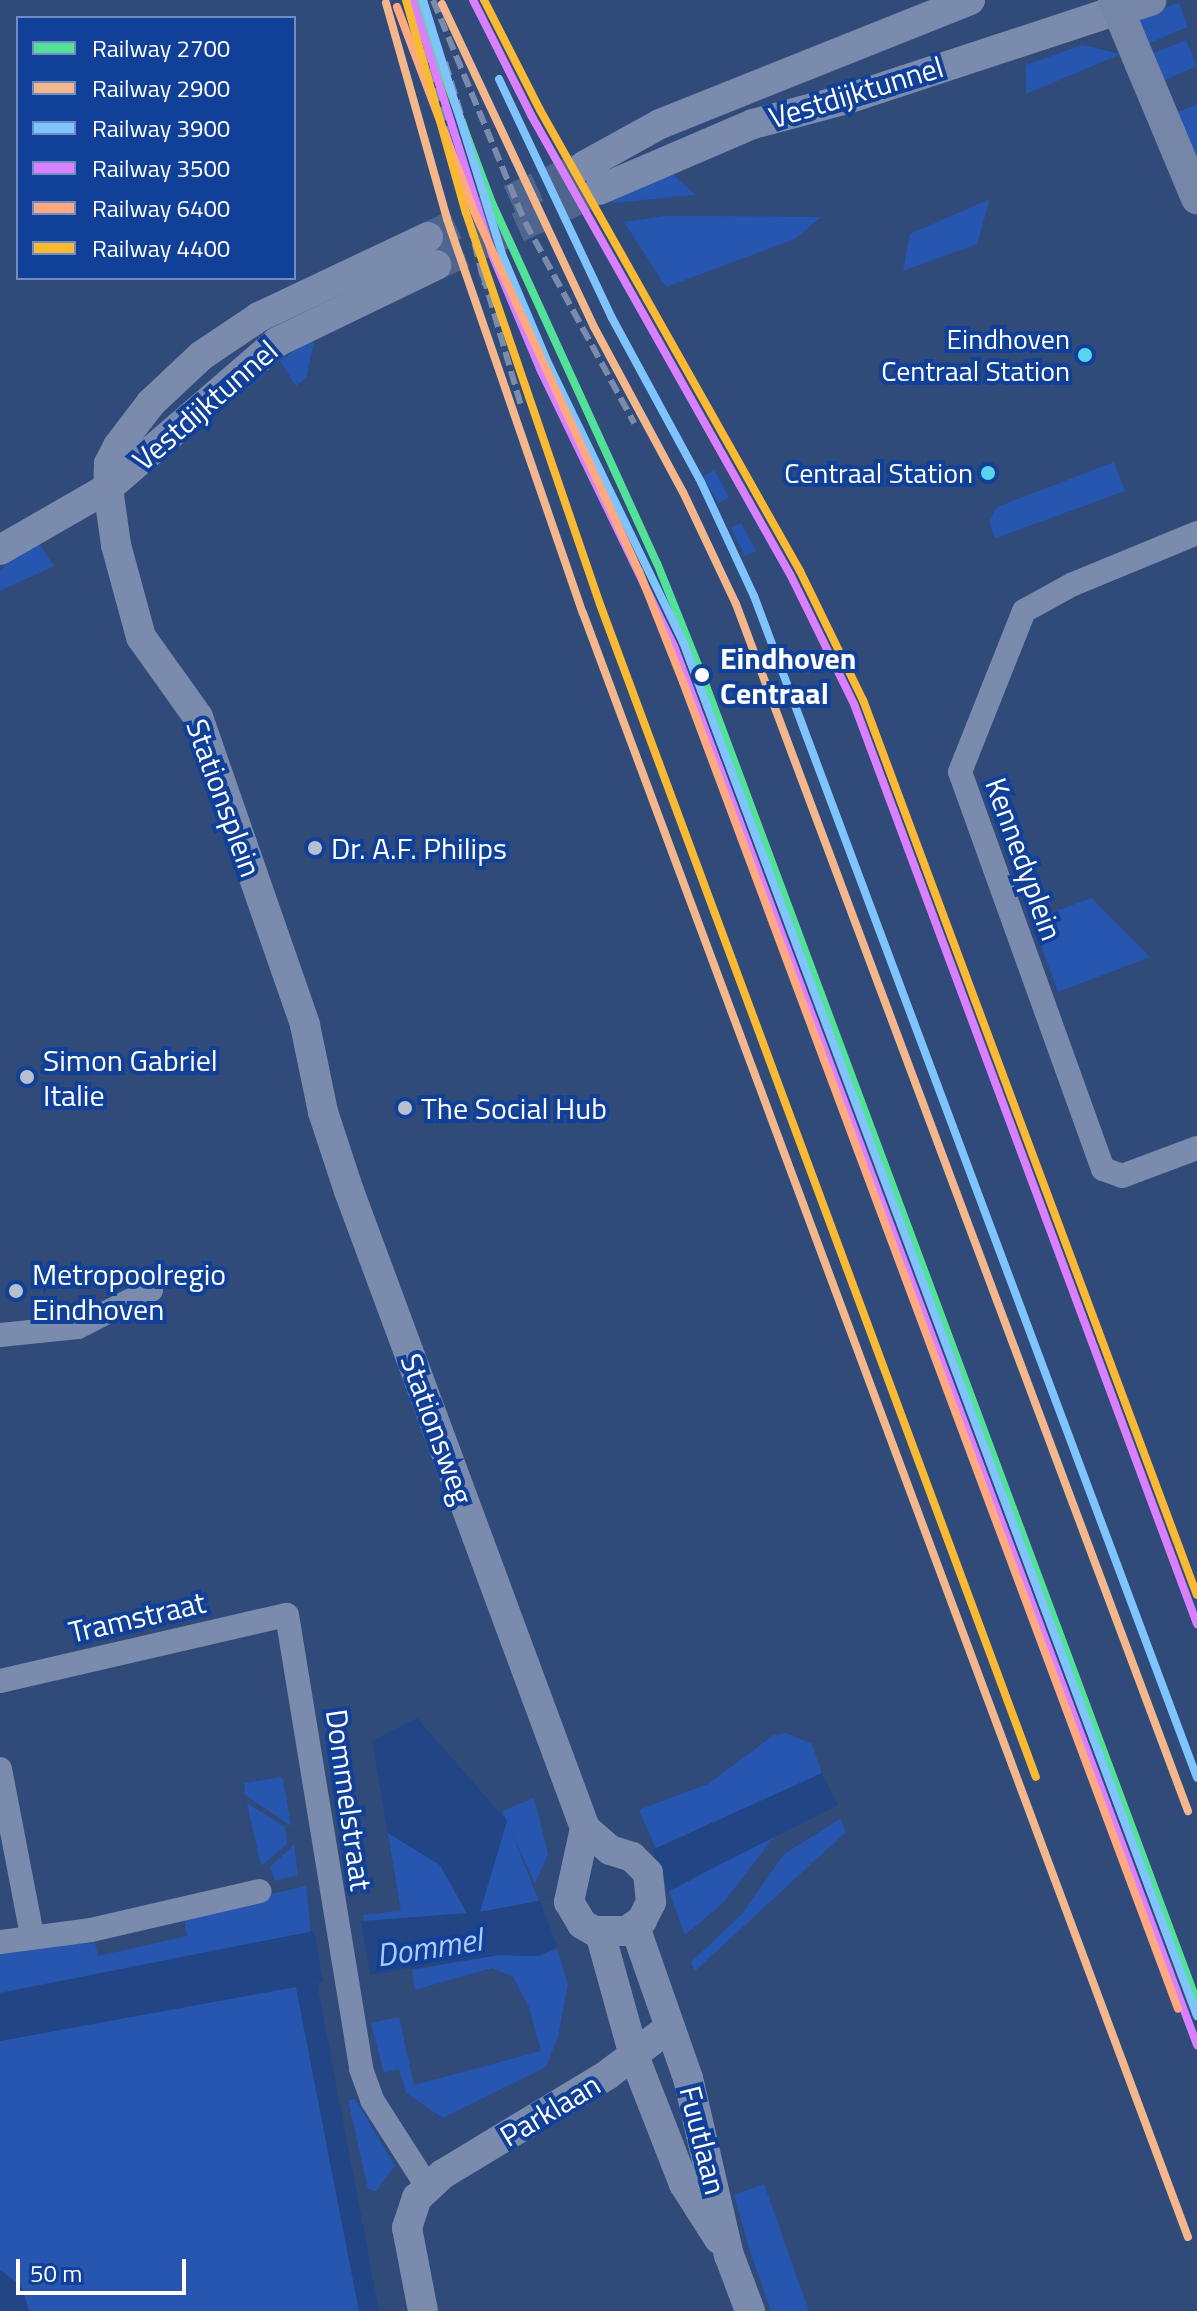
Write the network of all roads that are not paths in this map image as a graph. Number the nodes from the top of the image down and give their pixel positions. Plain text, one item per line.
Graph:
1 (970, 0) edge
2 (1150, 0) edge
3 (1116, 5) edge
4 (1197, 198) edge
5 (151, 403) joint
6 (108, 488) junction
7 (50, 519) junction
8 (1197, 533) edge
9 (116, 545) junction
10 (0, 550) edge
11 (305, 1025) joint
12 (1197, 1148) edge
13 (151, 1290) dead end
14 (0, 1335) edge
15 (287, 1615) joint
16 (0, 1681) edge
17 (0, 1769) edge
18 (585, 1828) junction
19 (260, 1891) dead end
20 (643, 1914) junction
21 (597, 1932) junction
22 (32, 1935) junction
23 (0, 1942) edge
24 (670, 2027) junction
25 (634, 2056) junction
26 (427, 2186) junction
27 (729, 2255) junction
28 (423, 2311) edge
29 (750, 2311) edge

1 - 3 street, Vestdijktunnel
2 - 3 main road
3 - 4 main road
5 - 6 street, Stationsplein
5 - 6 street, Vestdijktunnel
6 - 7 street, Vestdijktunnel
6 - 9 street, Stationsplein
7 - 9 street
7 - 10 street, Vestdijktunnel
8 - 12 street, Kennedyplein
9 - 11 street, Stationsplein
11 - 18 street, Stationsweg
13 - 14 street
15 - 16 street, Tramstraat
15 - 26 street, Dommelstraat
17 - 22 street
18 - 20 street
18 - 21 street
19 - 22 street
20 - 21 street
20 - 24 street
21 - 25 street
22 - 23 street
24 - 25 street, Parklaan
24 - 27 street, Fuutlaan
25 - 26 street, Parklaan
25 - 27 street, Fuutlaan
26 - 28 street, Parklaan
27 - 29 street, Fuutlaan

